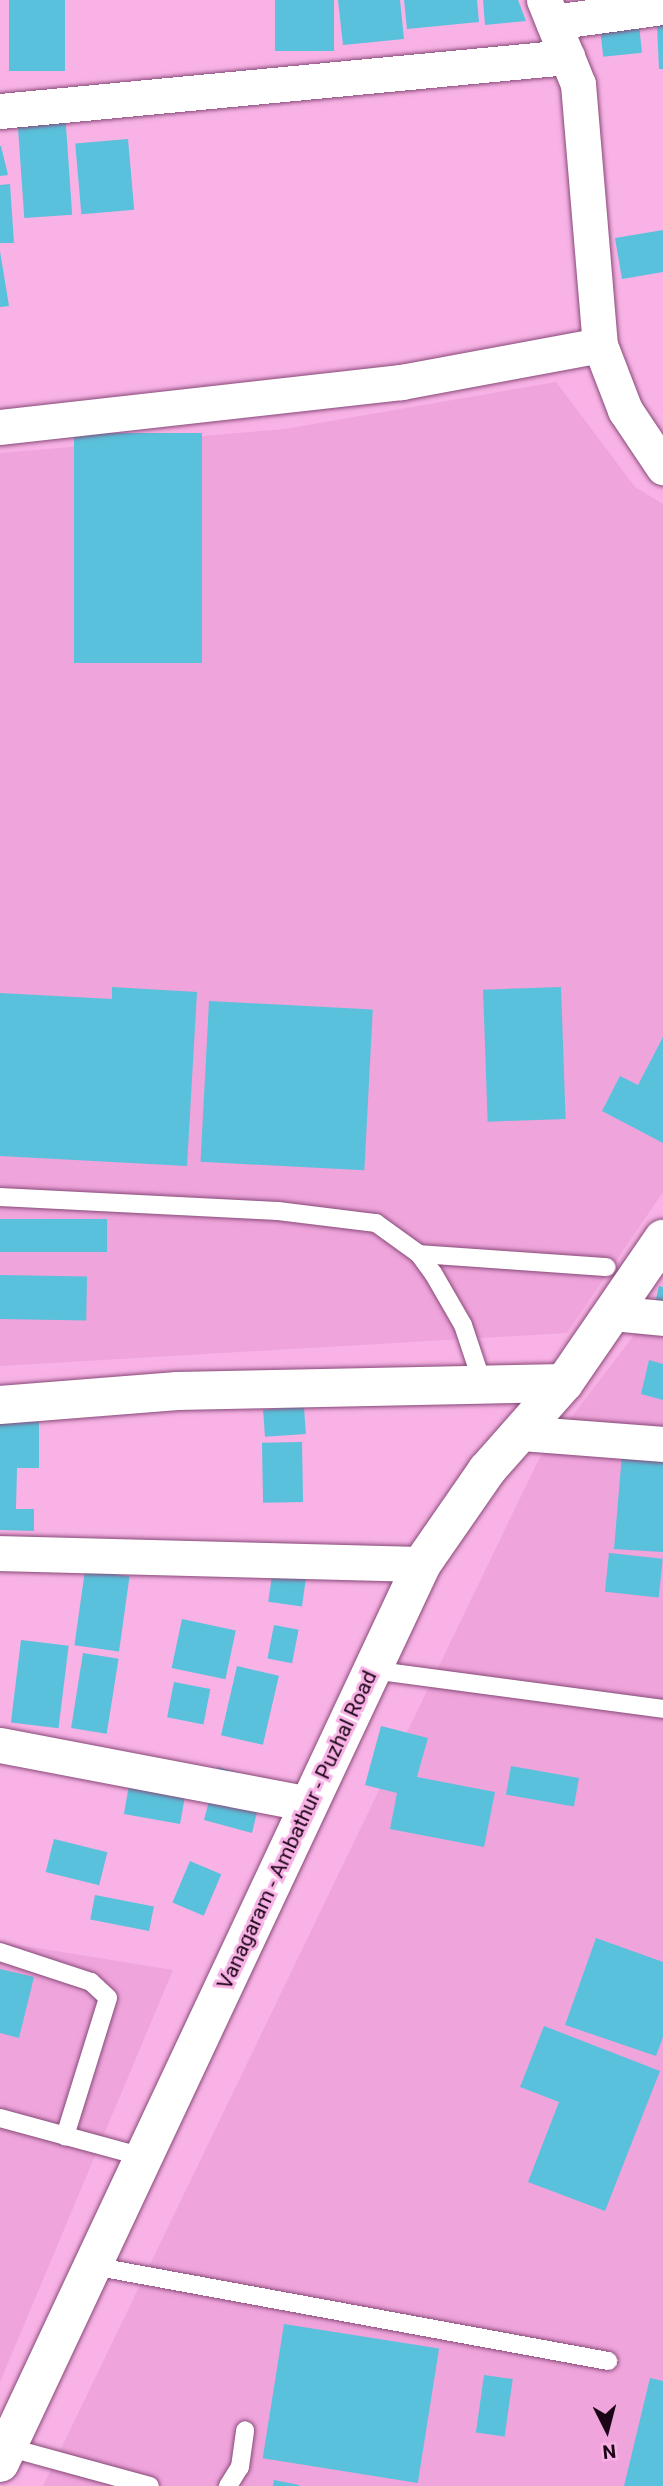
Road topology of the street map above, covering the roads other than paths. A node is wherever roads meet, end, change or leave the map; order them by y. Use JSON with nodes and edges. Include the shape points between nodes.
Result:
{"nodes":[{"id":1,"x":663,"y":7,"type":"edge"},
{"id":2,"x":549,"y":11,"type":"edge"},
{"id":3,"x":567,"y":57,"type":"junction"},
{"id":4,"x":0,"y":110,"type":"edge"},
{"id":5,"x":600,"y":345,"type":"junction"},
{"id":6,"x":0,"y":427,"type":"edge"},
{"id":7,"x":663,"y":467,"type":"edge"},
{"id":8,"x":0,"y":1197,"type":"edge"},
{"id":9,"x":663,"y":1239,"type":"edge"},
{"id":10,"x":419,"y":1254,"type":"junction"},
{"id":11,"x":607,"y":1267,"type":"dead end"},
{"id":12,"x":612,"y":1314,"type":"junction"},
{"id":13,"x":663,"y":1318,"type":"edge"},
{"id":14,"x":565,"y":1383,"type":"junction"},
{"id":15,"x":483,"y":1385,"type":"junction"},
{"id":16,"x":0,"y":1405,"type":"edge"},
{"id":17,"x":520,"y":1433,"type":"junction"},
{"id":18,"x":663,"y":1444,"type":"edge"},
{"id":19,"x":0,"y":1553,"type":"edge"},
{"id":20,"x":422,"y":1564,"type":"junction"},
{"id":21,"x":372,"y":1670,"type":"junction"},
{"id":22,"x":663,"y":1709,"type":"edge"},
{"id":23,"x":0,"y":1745,"type":"edge"},
{"id":24,"x":309,"y":1804,"type":"junction"},
{"id":25,"x":0,"y":1952,"type":"edge"},
{"id":26,"x":0,"y":2118,"type":"edge"},
{"id":27,"x":65,"y":2136,"type":"junction"},
{"id":28,"x":144,"y":2157,"type":"junction"},
{"id":29,"x":93,"y":2266,"type":"junction"},
{"id":30,"x":608,"y":2361,"type":"dead end"},
{"id":31,"x":244,"y":2430,"type":"dead end"},
{"id":32,"x":4,"y":2455,"type":"edge"},
{"id":33,"x":150,"y":2486,"type":"edge"},
{"id":34,"x":228,"y":2486,"type":"edge"}],
"edges":[{"from":1,"to":2,"type":"street"},
{"from":2,"to":3,"type":"street"},
{"from":3,"to":4,"type":"street"},
{"from":3,"to":5,"type":"street","via":[[578,84]]},
{"from":5,"to":6,"type":"street","via":[[401,382]]},
{"from":5,"to":7,"type":"street","via":[[625,410]]},
{"from":8,"to":10,"type":"lane","via":[[352,1217],[376,1223]]},
{"from":9,"to":12,"type":"main road","name":"Vanagaram - Ambathur - Puzhal Road"},
{"from":10,"to":11,"type":"lane"},
{"from":10,"to":15,"type":"lane","via":[[463,1325]]},
{"from":12,"to":13,"type":"street"},
{"from":12,"to":14,"type":"main road","name":"Vanagaram - Ambathur - Puzhal Road"},
{"from":14,"to":15,"type":"main road"},
{"from":14,"to":17,"type":"main road","name":"Vanagaram - Ambathur - Puzhal Road"},
{"from":15,"to":16,"type":"main road","via":[[177,1391]]},
{"from":17,"to":18,"type":"street"},
{"from":17,"to":20,"type":"main road","name":"Vanagaram - Ambathur - Puzhal Road"},
{"from":19,"to":20,"type":"street","via":[[351,1557]]},
{"from":20,"to":21,"type":"main road","name":"Vanagaram - Ambathur - Puzhal Road"},
{"from":21,"to":22,"type":"lane"},
{"from":21,"to":24,"type":"main road","name":"Vanagaram - Ambathur - Puzhal Road"},
{"from":23,"to":24,"type":"street"},
{"from":24,"to":28,"type":"main road","name":"Vanagaram - Ambathur - Puzhal Road"},
{"from":25,"to":27,"type":"lane","via":[[91,1982],[108,1998]]},
{"from":26,"to":27,"type":"lane"},
{"from":27,"to":28,"type":"lane"},
{"from":28,"to":29,"type":"main road","name":"Vanagaram - Ambathur - Puzhal Road"},
{"from":29,"to":30,"type":"lane"},
{"from":29,"to":32,"type":"main road","name":"Vanagaram - Ambathur - Puzhal Road"},
{"from":31,"to":34,"type":"lane","via":[[240,2467]]},
{"from":32,"to":33,"type":"lane"}]}
